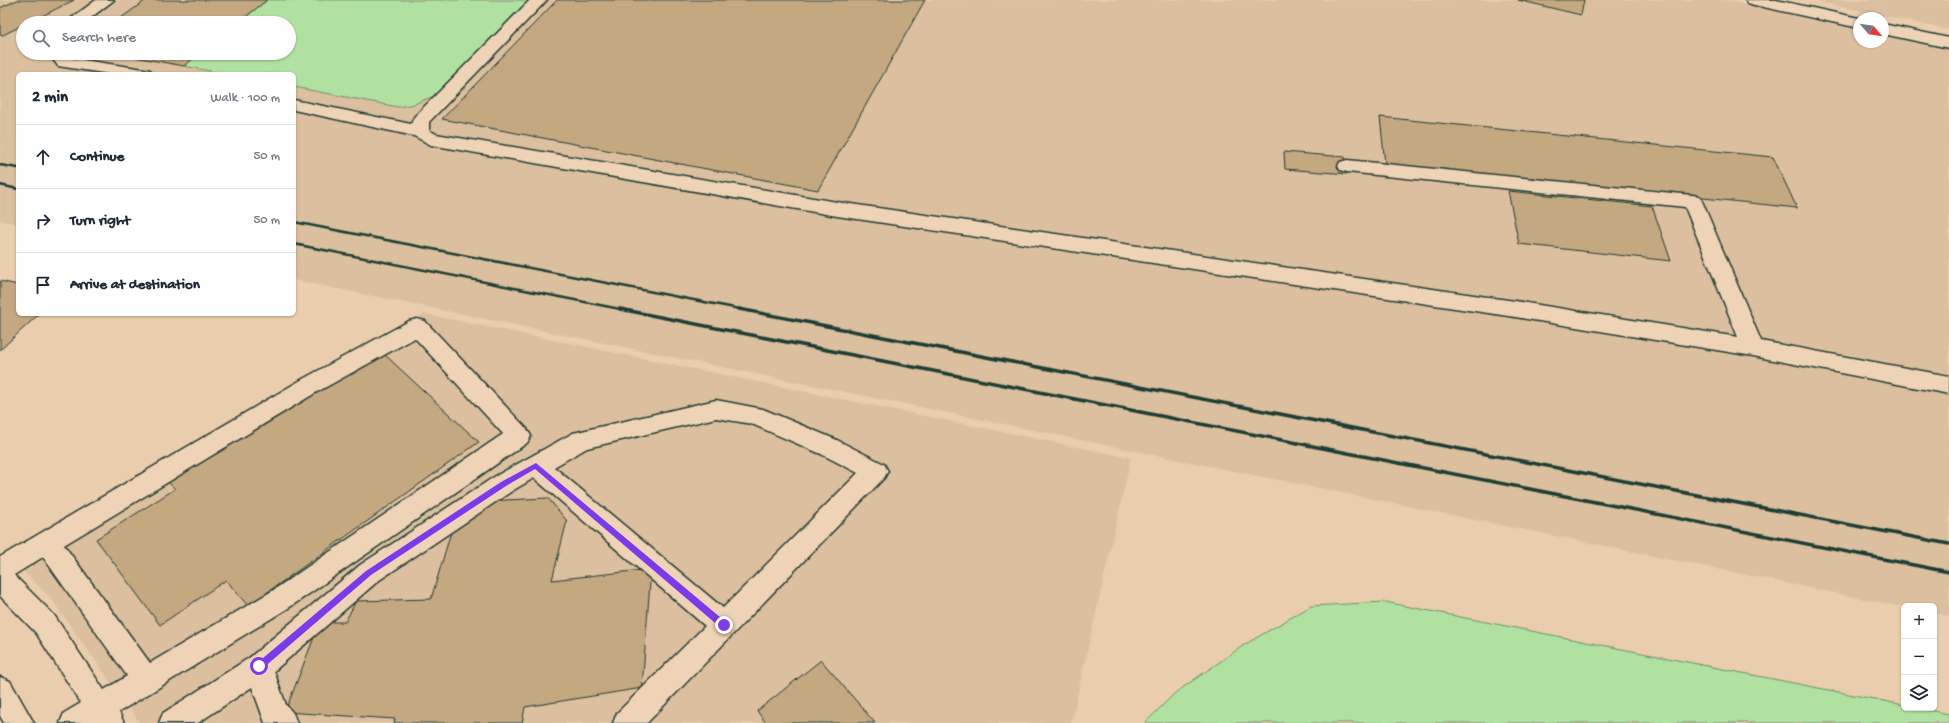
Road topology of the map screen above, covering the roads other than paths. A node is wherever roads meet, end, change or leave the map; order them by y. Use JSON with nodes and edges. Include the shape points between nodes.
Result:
{"nodes":[{"id":1,"x":106,"y":0,"type":"edge"},
{"id":2,"x":539,"y":0,"type":"edge"},
{"id":3,"x":1754,"y":0,"type":"edge"},
{"id":4,"x":83,"y":16,"type":"edge"},
{"id":5,"x":1853,"y":22,"type":"edge"},
{"id":6,"x":1889,"y":30,"type":"edge"},
{"id":7,"x":1949,"y":43,"type":"edge"},
{"id":8,"x":62,"y":60,"type":"edge"},
{"id":9,"x":131,"y":72,"type":"edge"},
{"id":10,"x":296,"y":105,"type":"edge"},
{"id":11,"x":420,"y":132,"type":"junction"},
{"id":12,"x":1347,"y":166,"type":"dead end"},
{"id":13,"x":1753,"y":348,"type":"junction"},
{"id":14,"x":1949,"y":385,"type":"edge"},
{"id":15,"x":536,"y":466,"type":"junction"},
{"id":16,"x":47,"y":542,"type":"junction"},
{"id":17,"x":0,"y":570,"type":"edge"},
{"id":18,"x":0,"y":578,"type":"edge"},
{"id":19,"x":724,"y":625,"type":"junction"},
{"id":20,"x":259,"y":666,"type":"junction"},
{"id":21,"x":146,"y":680,"type":"junction"},
{"id":22,"x":0,"y":690,"type":"edge"},
{"id":23,"x":105,"y":715,"type":"edge"},
{"id":24,"x":20,"y":723,"type":"edge"},
{"id":25,"x":74,"y":723,"type":"edge"},
{"id":26,"x":173,"y":723,"type":"edge"},
{"id":27,"x":283,"y":723,"type":"edge"},
{"id":28,"x":627,"y":723,"type":"edge"}],
"edges":[{"from":1,"to":4,"type":"main road"},
{"from":2,"to":11,"type":"main road","via":[[420,121]]},
{"from":3,"to":5,"type":"main road"},
{"from":6,"to":7,"type":"main road"},
{"from":8,"to":9,"type":"main road"},
{"from":10,"to":11,"type":"main road"},
{"from":11,"to":13,"type":"main road","via":[[430,139],[836,209],[1515,308]]},
{"from":12,"to":13,"type":"main road","via":[[1692,201]]},
{"from":13,"to":14,"type":"main road"},
{"from":15,"to":19,"type":"main road"},
{"from":15,"to":19,"type":"main road","via":[[581,440],[716,409],[755,415],[830,447],[876,472]]},
{"from":15,"to":20,"type":"main road","via":[[504,484],[369,573]]},
{"from":16,"to":17,"type":"main road"},
{"from":16,"to":21,"type":"main road"},
{"from":16,"to":21,"type":"main road","via":[[309,386],[417,327],[519,436],[281,599]]},
{"from":18,"to":23,"type":"main road","via":[[45,624]]},
{"from":19,"to":28,"type":"main road"},
{"from":20,"to":26,"type":"main road"},
{"from":20,"to":27,"type":"main road","via":[[274,713]]},
{"from":21,"to":23,"type":"main road"},
{"from":22,"to":24,"type":"main road"},
{"from":23,"to":25,"type":"main road"}]}
